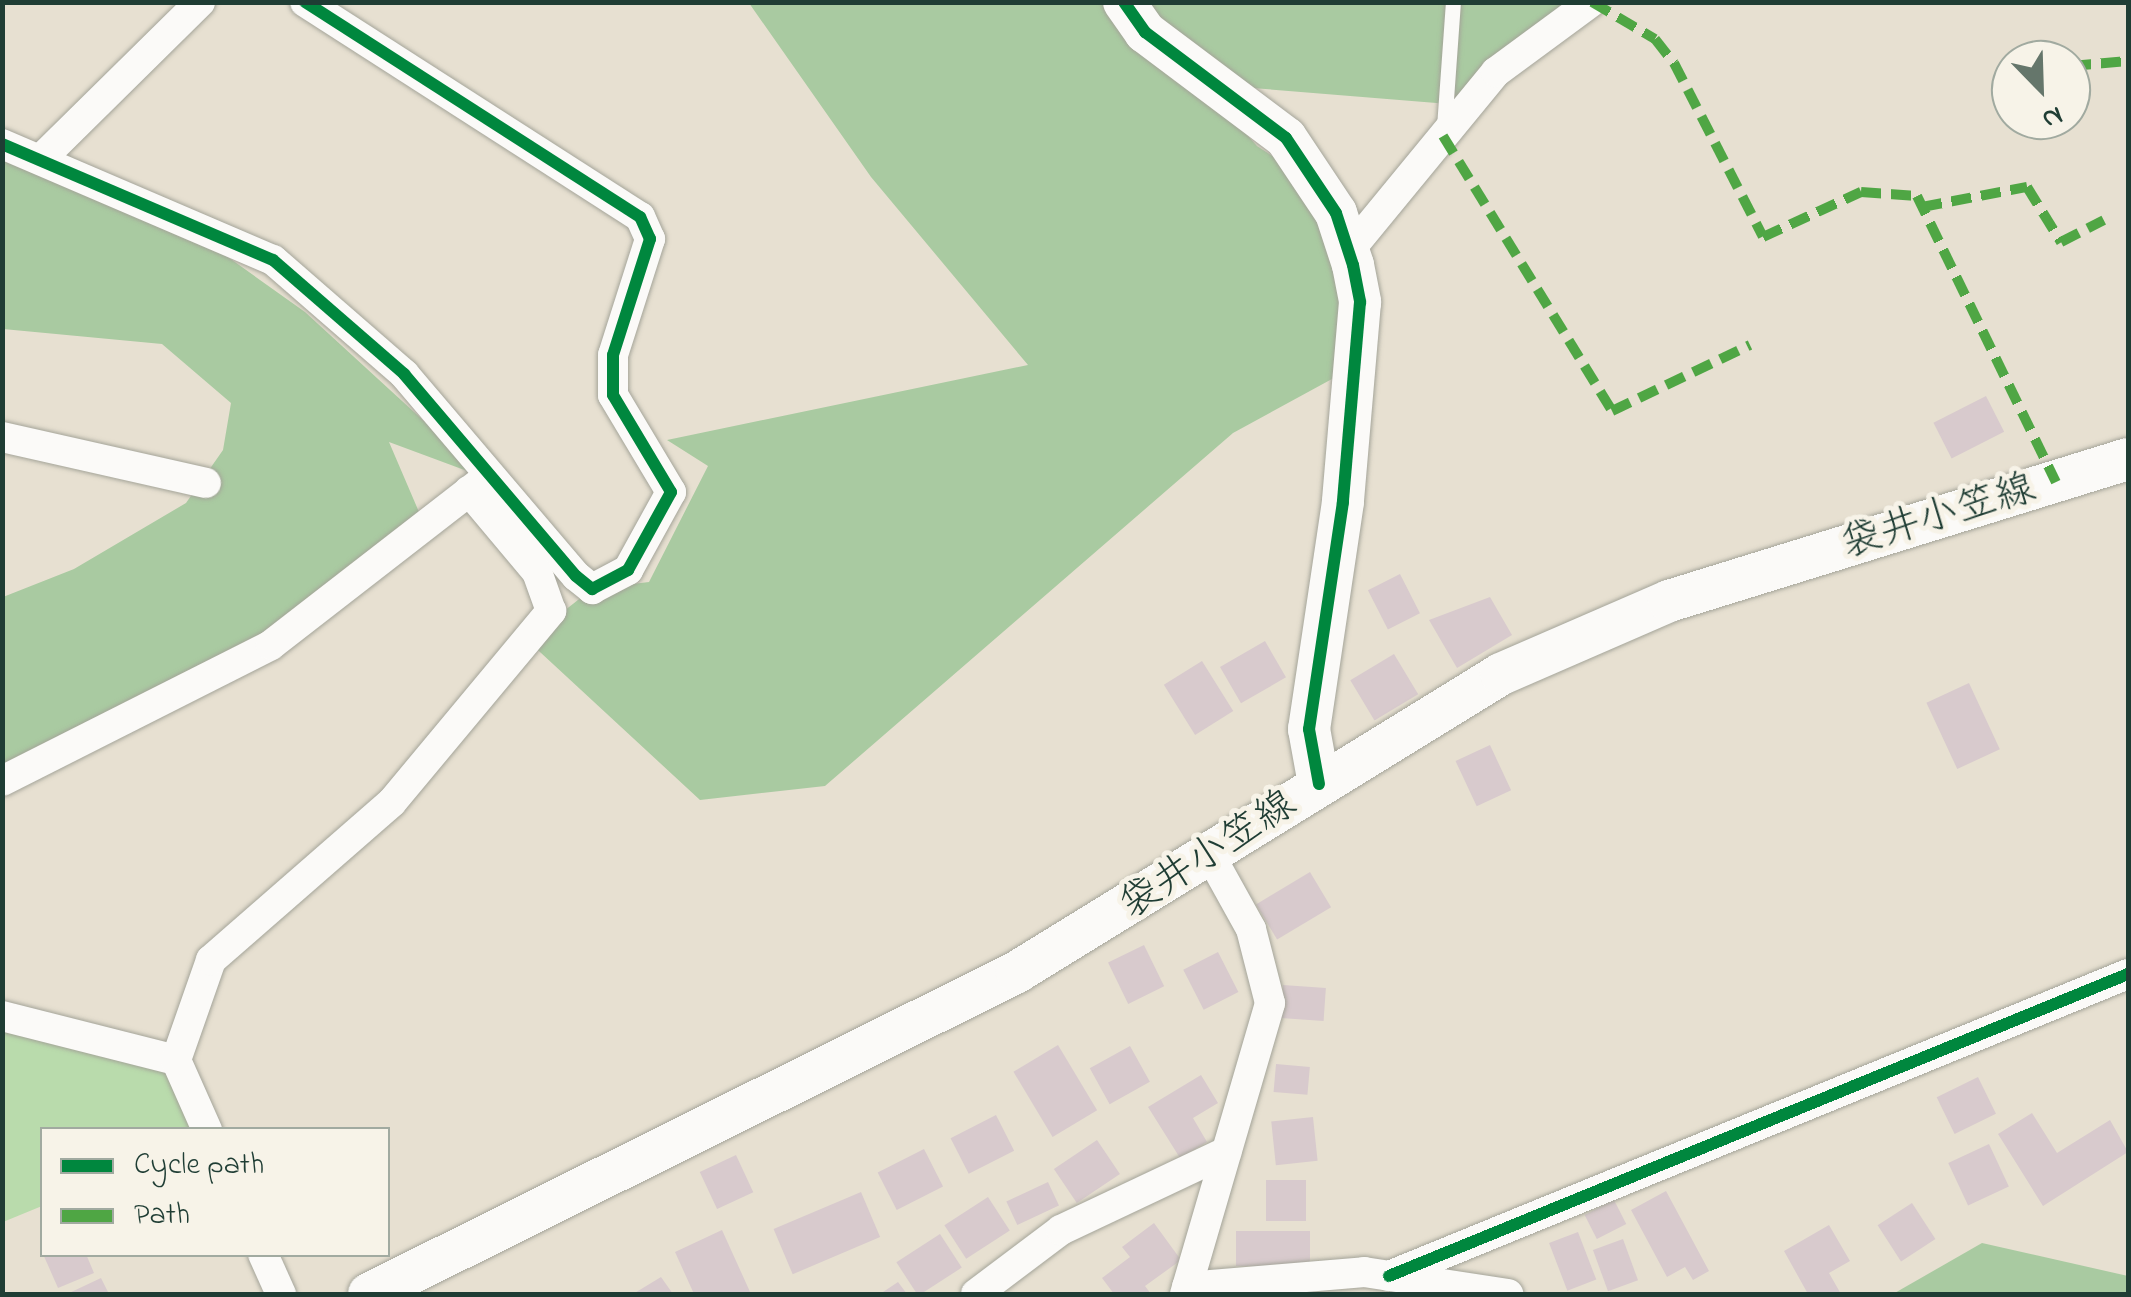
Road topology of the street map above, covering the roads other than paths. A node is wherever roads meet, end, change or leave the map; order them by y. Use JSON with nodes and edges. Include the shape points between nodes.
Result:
{"nodes":[{"id":1,"x":200,"y":2,"type":"edge"},
{"id":2,"x":305,"y":2,"type":"edge"},
{"id":3,"x":1124,"y":2,"type":"edge"},
{"id":4,"x":1452,"y":2,"type":"edge"},
{"id":5,"x":1591,"y":2,"type":"edge"},
{"id":6,"x":1443,"y":136,"type":"junction"},
{"id":7,"x":2,"y":144,"type":"edge"},
{"id":8,"x":42,"y":158,"type":"junction"},
{"id":9,"x":1348,"y":252,"type":"junction"},
{"id":10,"x":2,"y":437,"type":"edge"},
{"id":11,"x":2128,"y":459,"type":"edge"},
{"id":12,"x":206,"y":483,"type":"dead end"},
{"id":13,"x":478,"y":484,"type":"junction"},
{"id":14,"x":2,"y":782,"type":"edge"},
{"id":15,"x":1319,"y":784,"type":"junction"},
{"id":16,"x":1210,"y":855,"type":"junction"},
{"id":17,"x":2128,"y":974,"type":"edge"},
{"id":18,"x":2,"y":1016,"type":"edge"},
{"id":19,"x":176,"y":1060,"type":"junction"},
{"id":20,"x":206,"y":1127,"type":"edge"},
{"id":21,"x":1226,"y":1152,"type":"junction"},
{"id":22,"x":264,"y":1257,"type":"edge"},
{"id":23,"x":1389,"y":1276,"type":"junction"},
{"id":24,"x":1186,"y":1291,"type":"edge"},
{"id":25,"x":281,"y":1294,"type":"edge"},
{"id":26,"x":369,"y":1294,"type":"edge"},
{"id":27,"x":976,"y":1294,"type":"edge"},
{"id":28,"x":1508,"y":1294,"type":"edge"}],
"edges":[{"from":1,"to":8,"type":"street"},
{"from":2,"to":13,"type":"street","via":[[640,217],[650,239],[613,356],[613,395],[671,492],[628,570],[592,588]]},
{"from":3,"to":9,"type":"main road","via":[[1145,32],[1286,138],[1313,171]]},
{"from":4,"to":6,"type":"lane"},
{"from":5,"to":6,"type":"street","via":[[1496,72]]},
{"from":6,"to":9,"type":"street"},
{"from":7,"to":8,"type":"street"},
{"from":8,"to":13,"type":"street","via":[[274,260],[404,374]]},
{"from":9,"to":15,"type":"main road","via":[[1360,302],[1343,502],[1309,729]]},
{"from":10,"to":12,"type":"street"},
{"from":11,"to":15,"type":"main road","name":"袋井小笠線","via":[[1670,601],[1501,674]]},
{"from":13,"to":14,"type":"street","via":[[272,646]]},
{"from":13,"to":19,"type":"street","via":[[537,572],[551,611],[392,802],[212,960]]},
{"from":15,"to":16,"type":"main road","name":"袋井小笠線"},
{"from":16,"to":21,"type":"street","via":[[1251,928],[1270,1003]]},
{"from":16,"to":26,"type":"main road","name":"袋井小笠線","via":[[1017,972]]},
{"from":17,"to":23,"type":"street"},
{"from":18,"to":19,"type":"street"},
{"from":19,"to":20,"type":"street"},
{"from":21,"to":24,"type":"street"},
{"from":21,"to":27,"type":"street","via":[[1062,1230]]},
{"from":22,"to":25,"type":"street"},
{"from":23,"to":24,"type":"street"},
{"from":23,"to":28,"type":"street"}]}
